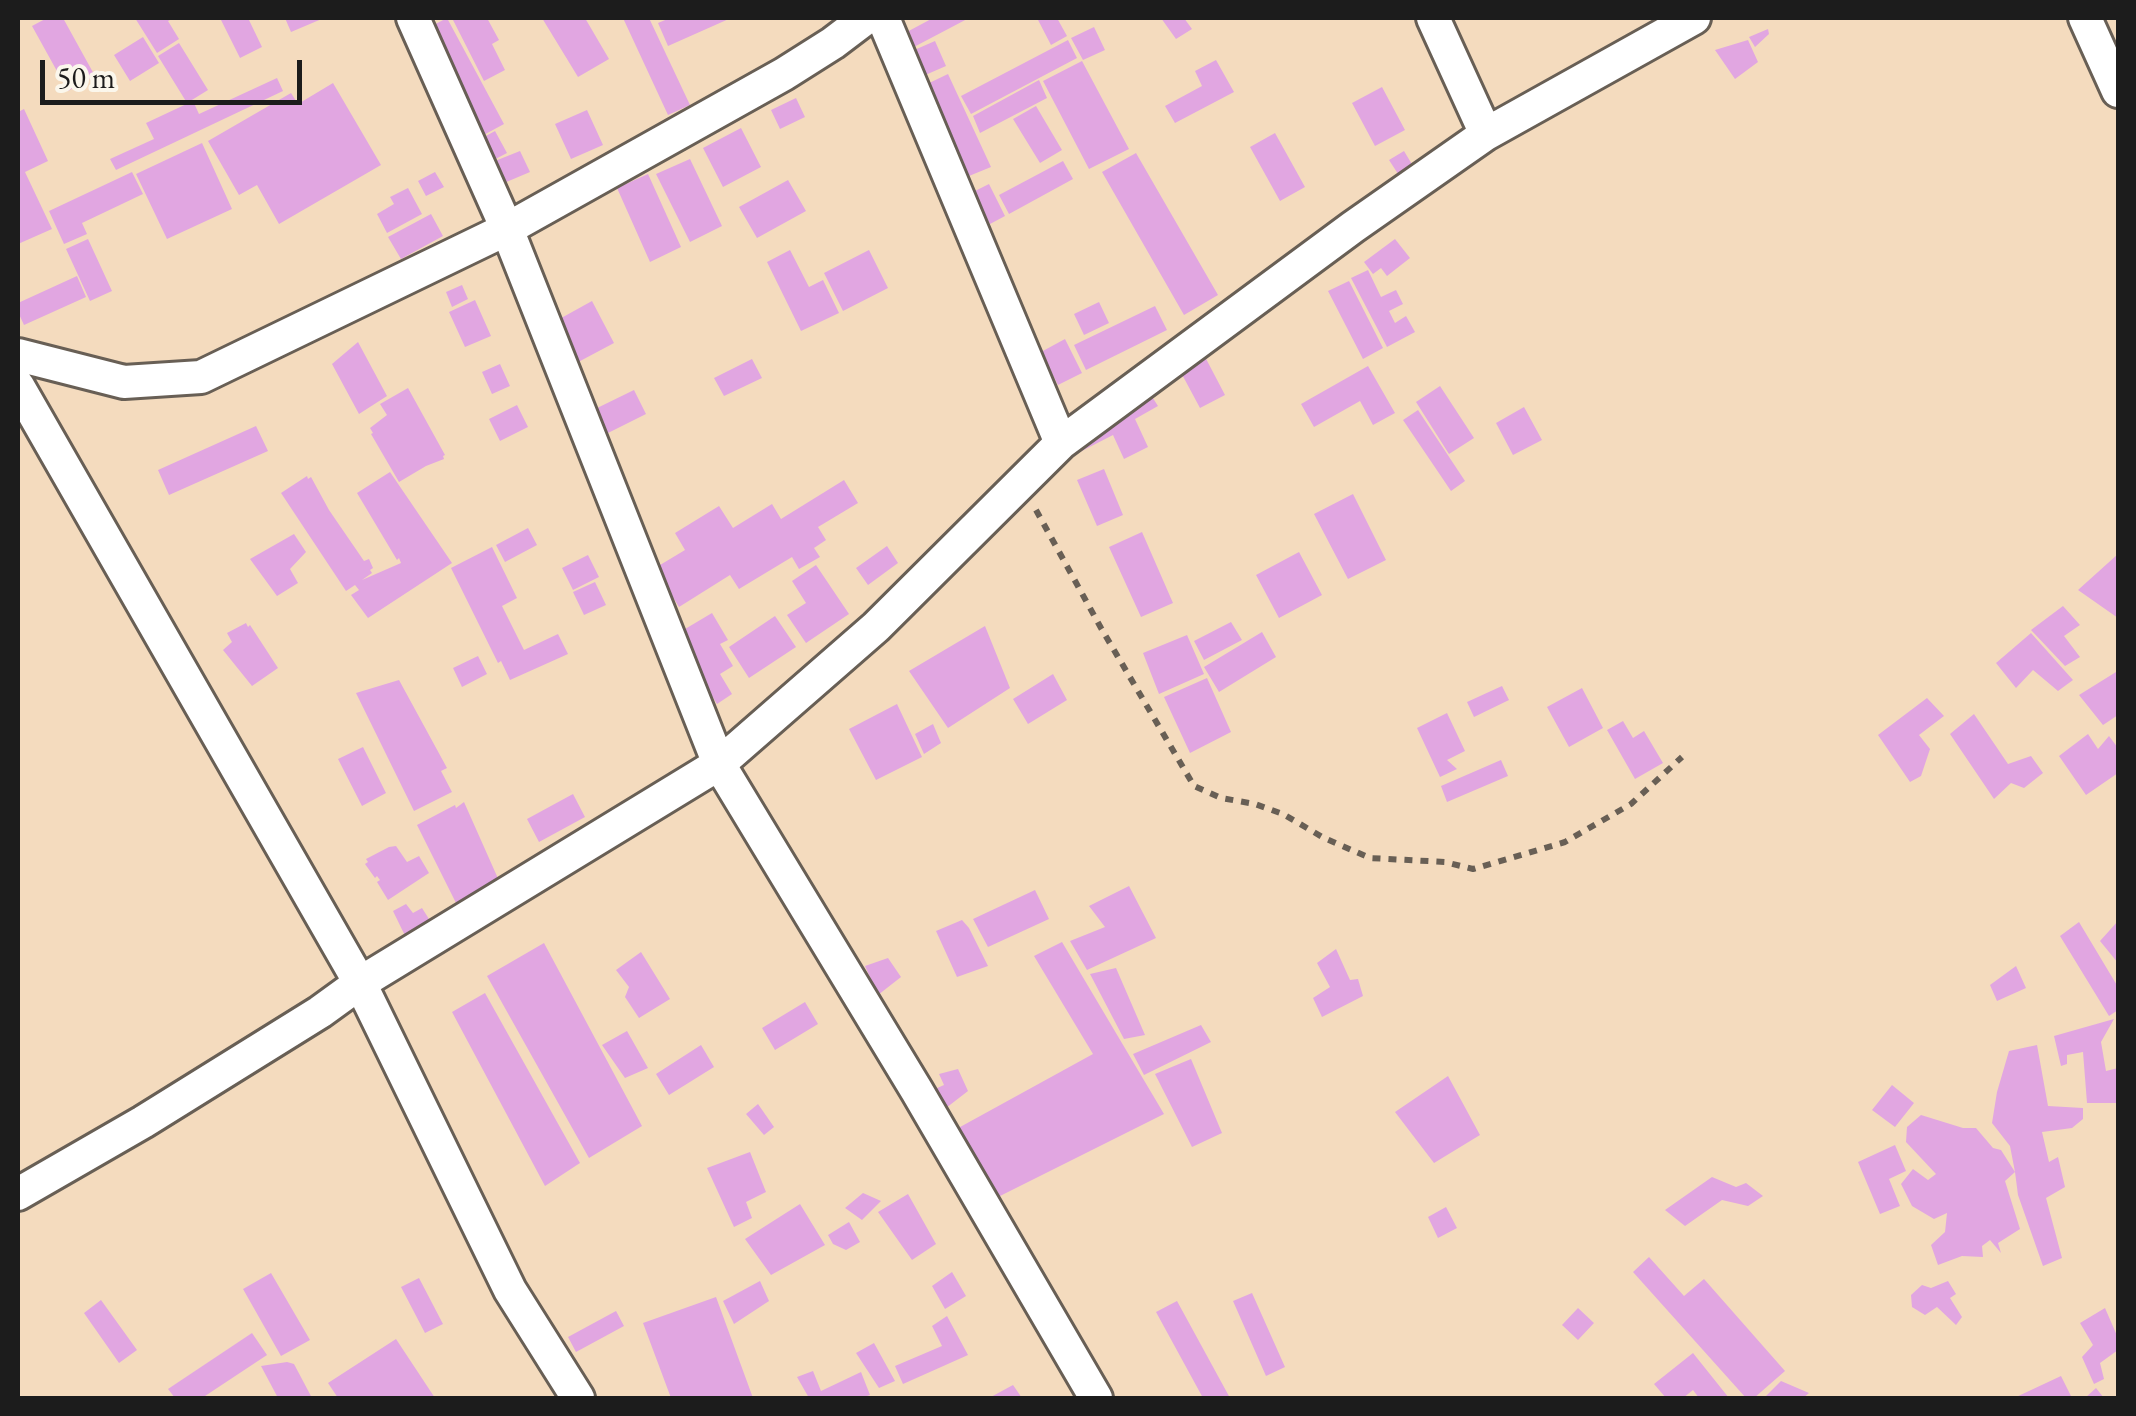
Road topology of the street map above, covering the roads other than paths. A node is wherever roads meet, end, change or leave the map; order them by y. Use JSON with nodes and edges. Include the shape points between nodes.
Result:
{"nodes":[{"id":1,"x":413,"y":18,"type":"edge"},
{"id":2,"x":866,"y":18,"type":"edge"},
{"id":3,"x":882,"y":18,"type":"edge"},
{"id":4,"x":1433,"y":18,"type":"edge"},
{"id":5,"x":1694,"y":18,"type":"edge"},
{"id":6,"x":2085,"y":18,"type":"edge"},
{"id":7,"x":2118,"y":91,"type":"edge"},
{"id":8,"x":1486,"y":134,"type":"junction"},
{"id":9,"x":507,"y":230,"type":"junction"},
{"id":10,"x":18,"y":356,"type":"edge"},
{"id":11,"x":18,"y":386,"type":"edge"},
{"id":12,"x":1061,"y":443,"type":"junction"},
{"id":13,"x":719,"y":764,"type":"junction"},
{"id":14,"x":360,"y":983,"type":"junction"},
{"id":15,"x":18,"y":1194,"type":"edge"},
{"id":16,"x":578,"y":1398,"type":"edge"},
{"id":17,"x":1096,"y":1398,"type":"edge"}],
"edges":[{"from":1,"to":9,"type":"street"},
{"from":2,"to":9,"type":"street","via":[[784,74]]},
{"from":3,"to":12,"type":"street"},
{"from":4,"to":8,"type":"street"},
{"from":5,"to":8,"type":"street"},
{"from":6,"to":7,"type":"street"},
{"from":8,"to":12,"type":"street"},
{"from":9,"to":10,"type":"street","via":[[201,378],[124,382]]},
{"from":9,"to":13,"type":"street"},
{"from":11,"to":14,"type":"street"},
{"from":12,"to":13,"type":"street","via":[[876,626]]},
{"from":13,"to":14,"type":"street"},
{"from":13,"to":17,"type":"street"},
{"from":14,"to":15,"type":"street"},
{"from":14,"to":16,"type":"street","via":[[510,1290]]}]}
